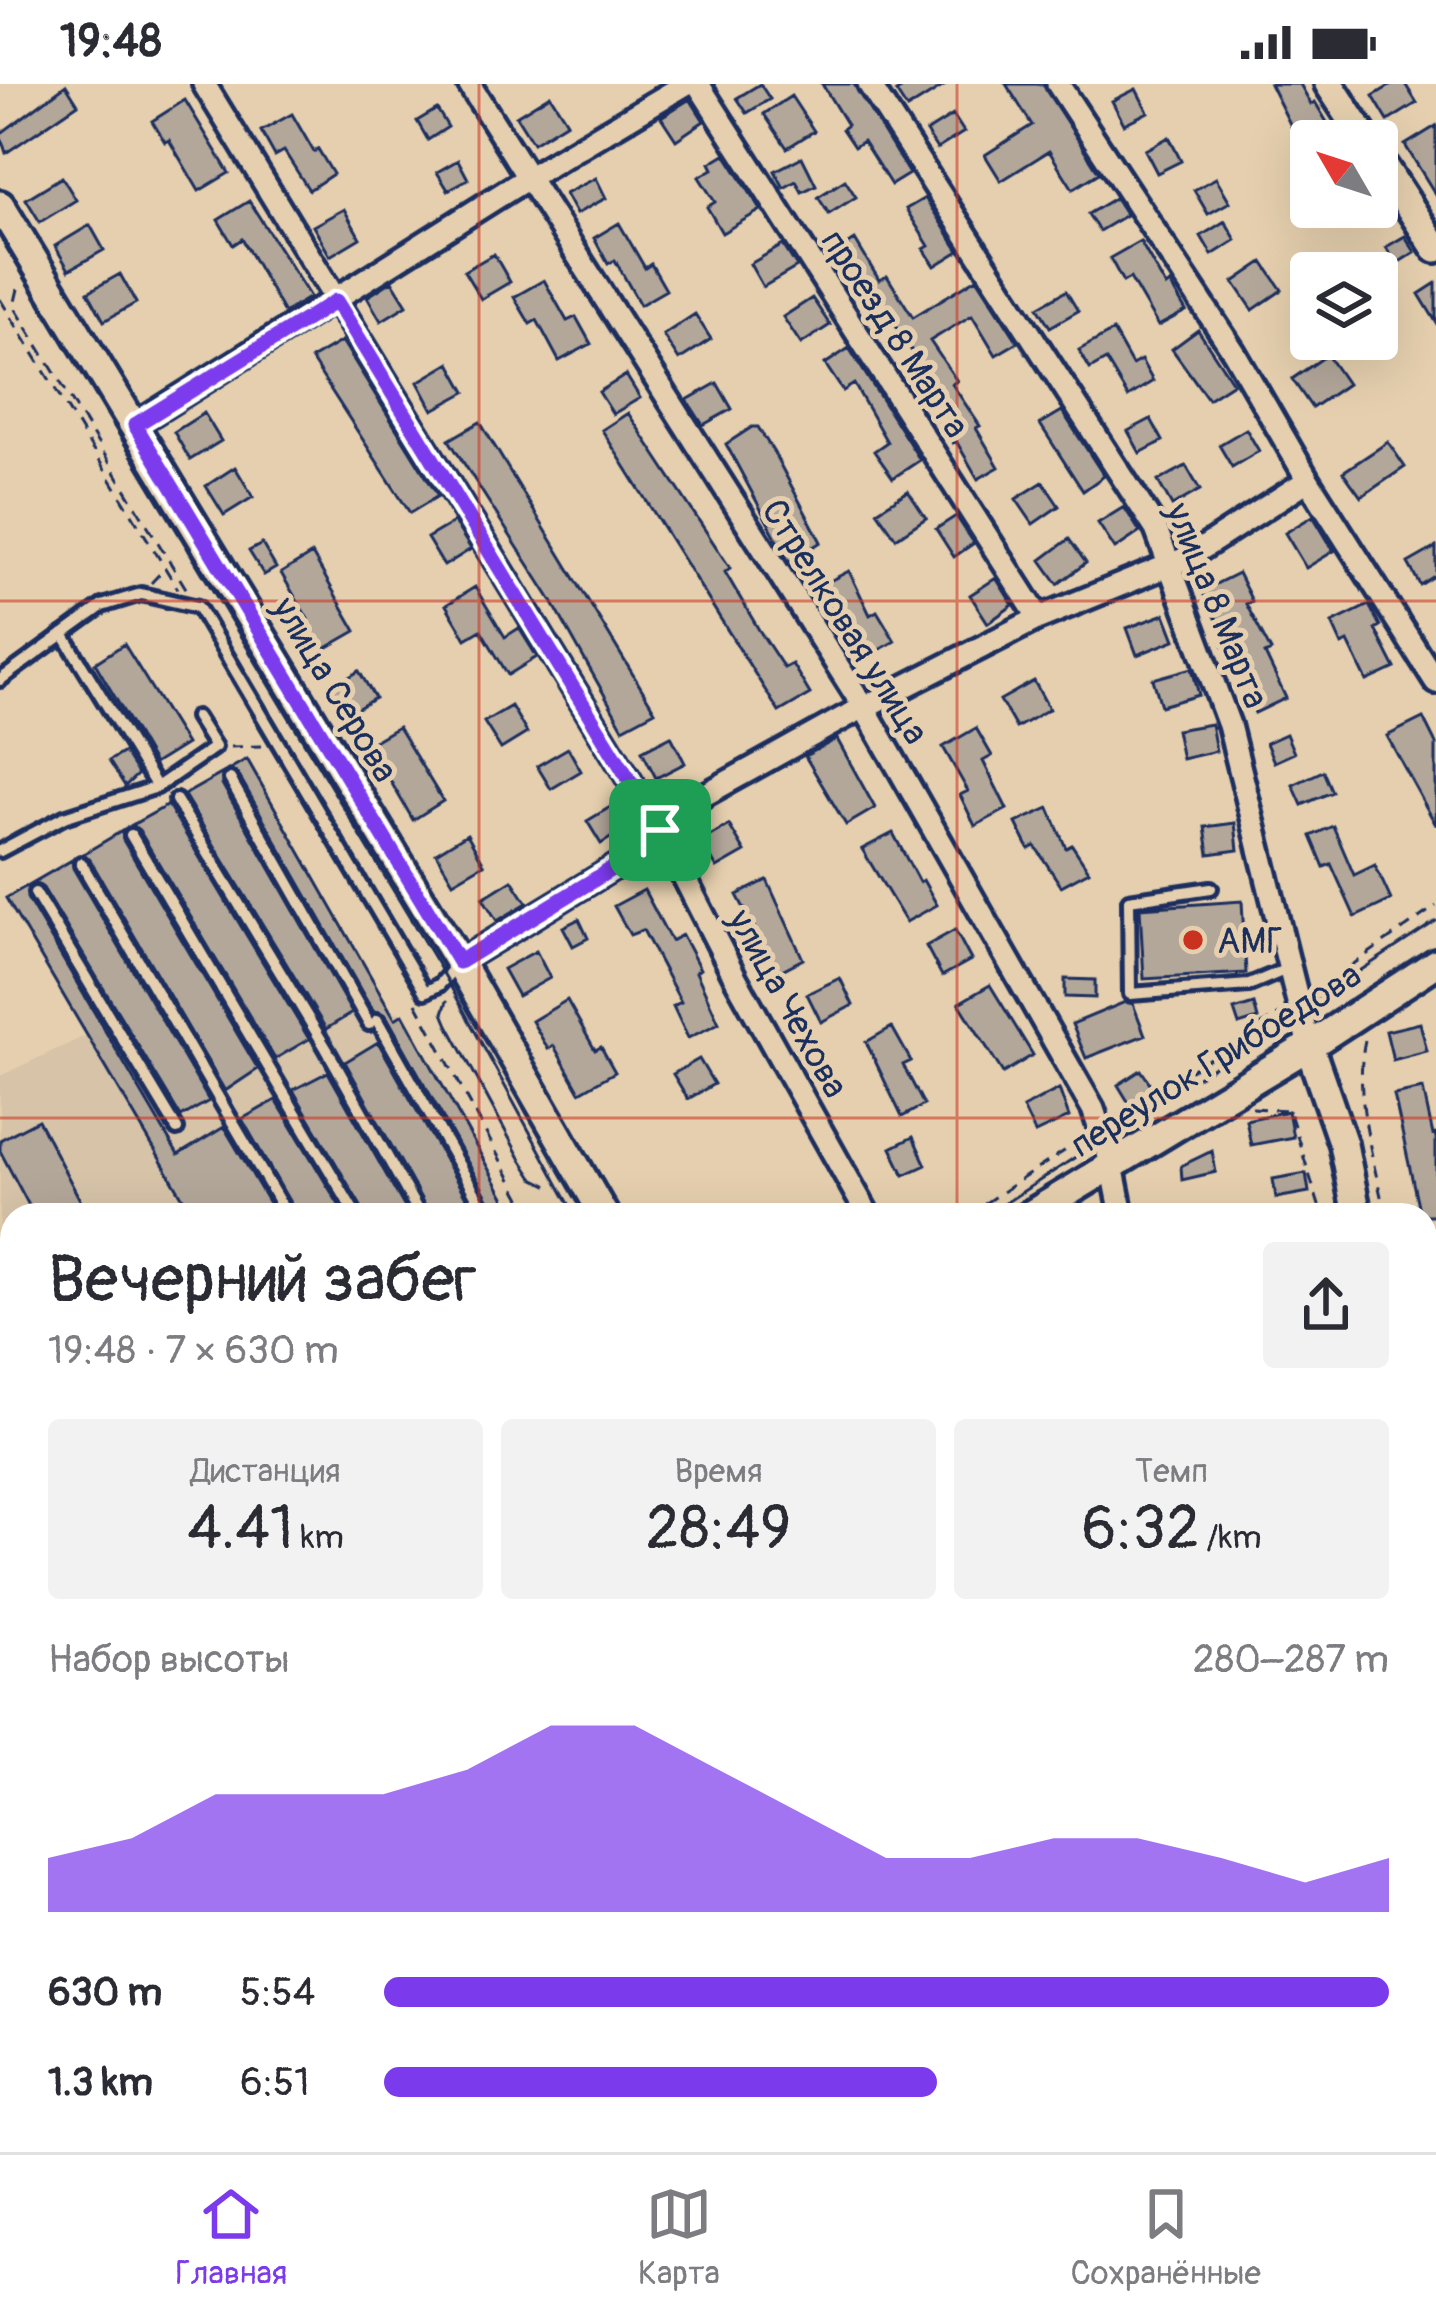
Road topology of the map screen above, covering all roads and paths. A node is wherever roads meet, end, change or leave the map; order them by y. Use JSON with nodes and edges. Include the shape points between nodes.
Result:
{"nodes":[{"id":1,"x":204,"y":84,"type":"edge"},
{"id":2,"x":469,"y":84,"type":"edge"},
{"id":3,"x":686,"y":84,"type":"edge"},
{"id":4,"x":698,"y":84,"type":"edge"},
{"id":5,"x":869,"y":84,"type":"edge"},
{"id":6,"x":1058,"y":84,"type":"edge"},
{"id":7,"x":1329,"y":84,"type":"edge"},
{"id":8,"x":1352,"y":120,"type":"edge"},
{"id":9,"x":526,"y":179,"type":"junction"},
{"id":10,"x":1398,"y":189,"type":"edge"},
{"id":11,"x":0,"y":205,"type":"edge"},
{"id":12,"x":1436,"y":248,"type":"edge"},
{"id":13,"x":28,"y":284,"type":"dead end"},
{"id":14,"x":19,"y":289,"type":"junction"},
{"id":15,"x":1,"y":300,"type":"edge"},
{"id":16,"x":336,"y":301,"type":"junction"},
{"id":17,"x":135,"y":425,"type":"junction"},
{"id":18,"x":1308,"y":479,"type":"junction"},
{"id":19,"x":1166,"y":563,"type":"junction"},
{"id":20,"x":198,"y":607,"type":"junction"},
{"id":21,"x":1040,"y":618,"type":"junction"},
{"id":22,"x":63,"y":634,"type":"junction"},
{"id":23,"x":0,"y":680,"type":"edge"},
{"id":24,"x":1436,"y":682,"type":"edge"},
{"id":25,"x":865,"y":709,"type":"junction"},
{"id":26,"x":196,"y":717,"type":"dead end"},
{"id":27,"x":275,"y":741,"type":"junction"},
{"id":28,"x":215,"y":747,"type":"junction"},
{"id":29,"x":230,"y":779,"type":"dead end"},
{"id":30,"x":157,"y":787,"type":"junction"},
{"id":31,"x":176,"y":800,"type":"dead end"},
{"id":32,"x":660,"y":830,"type":"junction"},
{"id":33,"x":131,"y":835,"type":"dead end"},
{"id":34,"x":0,"y":851,"type":"edge"},
{"id":35,"x":81,"y":863,"type":"dead end"},
{"id":36,"x":1211,"y":887,"type":"dead end"},
{"id":37,"x":35,"y":893,"type":"dead end"},
{"id":38,"x":1436,"y":906,"type":"edge"},
{"id":39,"x":459,"y":962,"type":"junction"},
{"id":40,"x":1436,"y":963,"type":"edge"},
{"id":41,"x":1287,"y":968,"type":"junction"},
{"id":42,"x":414,"y":999,"type":"dead end"},
{"id":43,"x":1295,"y":1004,"type":"junction"},
{"id":44,"x":1356,"y":1028,"type":"junction"},
{"id":45,"x":1309,"y":1046,"type":"junction"},
{"id":46,"x":1259,"y":1076,"type":"junction"},
{"id":47,"x":1322,"y":1088,"type":"junction"},
{"id":48,"x":1288,"y":1110,"type":"dead end"},
{"id":49,"x":1100,"y":1128,"type":"junction"},
{"id":50,"x":177,"y":1129,"type":"dead end"},
{"id":51,"x":1112,"y":1165,"type":"junction"},
{"id":52,"x":280,"y":1203,"type":"edge"},
{"id":53,"x":349,"y":1203,"type":"edge"},
{"id":54,"x":414,"y":1203,"type":"edge"},
{"id":55,"x":481,"y":1203,"type":"edge"},
{"id":56,"x":524,"y":1203,"type":"edge"},
{"id":57,"x":597,"y":1203,"type":"edge"},
{"id":58,"x":861,"y":1203,"type":"edge"},
{"id":59,"x":985,"y":1203,"type":"edge"},
{"id":60,"x":1050,"y":1203,"type":"edge"},
{"id":61,"x":1120,"y":1203,"type":"edge"},
{"id":62,"x":1318,"y":1203,"type":"edge"},
{"id":63,"x":1354,"y":1203,"type":"edge"},
{"id":64,"x":1383,"y":1203,"type":"edge"}],
"edges":[{"from":1,"to":16,"type":"street","name":"улица Чехова"},
{"from":2,"to":9,"type":"street","name":"Стрелковая улица"},
{"from":3,"to":9,"type":"street"},
{"from":4,"to":21,"type":"street","name":"проезд 8 Марта"},
{"from":5,"to":19,"type":"street","name":"улица 8 Марта","via":[[1156,529]]},
{"from":6,"to":18,"type":"street"},
{"from":7,"to":8,"type":"street"},
{"from":9,"to":16,"type":"street"},
{"from":9,"to":25,"type":"street","name":"Стрелковая улица"},
{"from":10,"to":12,"type":"street"},
{"from":11,"to":17,"type":"street","name":"улица Серова"},
{"from":13,"to":14,"type":"path"},
{"from":14,"to":15,"type":"path"},
{"from":14,"to":20,"type":"path","via":[[14,306]]},
{"from":16,"to":17,"type":"street"},
{"from":16,"to":32,"type":"street","name":"улица Чехова"},
{"from":17,"to":39,"type":"street","name":"улица Серова"},
{"from":18,"to":19,"type":"street","via":[[1189,557]]},
{"from":18,"to":24,"type":"street"},
{"from":19,"to":21,"type":"street"},
{"from":19,"to":41,"type":"street","name":"улица 8 Марта","via":[[1229,724]]},
{"from":20,"to":22,"type":"lane","via":[[141,593],[102,606]]},
{"from":20,"to":27,"type":"lane"},
{"from":21,"to":25,"type":"street"},
{"from":22,"to":23,"type":"lane"},
{"from":22,"to":30,"type":"lane"},
{"from":25,"to":32,"type":"street","via":[[697,799]]},
{"from":25,"to":49,"type":"street","name":"Стрелковая улица"},
{"from":26,"to":28,"type":"lane"},
{"from":27,"to":28,"type":"path"},
{"from":27,"to":39,"type":"lane","via":[[425,992]]},
{"from":28,"to":30,"type":"lane"},
{"from":29,"to":55,"type":"lane"},
{"from":30,"to":34,"type":"lane","via":[[64,818]]},
{"from":31,"to":54,"type":"lane"},
{"from":32,"to":39,"type":"street","via":[[638,853]]},
{"from":32,"to":58,"type":"street","name":"улица Чехова"},
{"from":33,"to":53,"type":"lane"},
{"from":35,"to":52,"type":"lane"},
{"from":36,"to":41,"type":"lane","via":[[1129,900],[1130,994],[1249,985]]},
{"from":37,"to":50,"type":"lane"},
{"from":38,"to":43,"type":"path"},
{"from":39,"to":57,"type":"street","name":"улица Серова"},
{"from":40,"to":44,"type":"street","name":"переулок Грибоедова"},
{"from":41,"to":43,"type":"street","name":"улица 8 Марта"},
{"from":42,"to":56,"type":"path"},
{"from":43,"to":45,"type":"street","name":"улица 8 Марта"},
{"from":43,"to":49,"type":"path"},
{"from":44,"to":45,"type":"street","name":"переулок Грибоедова"},
{"from":44,"to":47,"type":"street","via":[[1327,1049]]},
{"from":44,"to":64,"type":"path"},
{"from":45,"to":46,"type":"street","name":"переулок Грибоедова"},
{"from":45,"to":47,"type":"street","name":"улица 8 Марта"},
{"from":46,"to":47,"type":"street"},
{"from":46,"to":51,"type":"street","name":"переулок Грибоедова"},
{"from":47,"to":63,"type":"street","name":"улица 8 Марта"},
{"from":48,"to":62,"type":"path"},
{"from":49,"to":51,"type":"street","name":"Стрелковая улица"},
{"from":49,"to":59,"type":"path"},
{"from":51,"to":60,"type":"street","name":"переулок Грибоедова"},
{"from":51,"to":61,"type":"street","name":"Стрелковая улица"}]}
